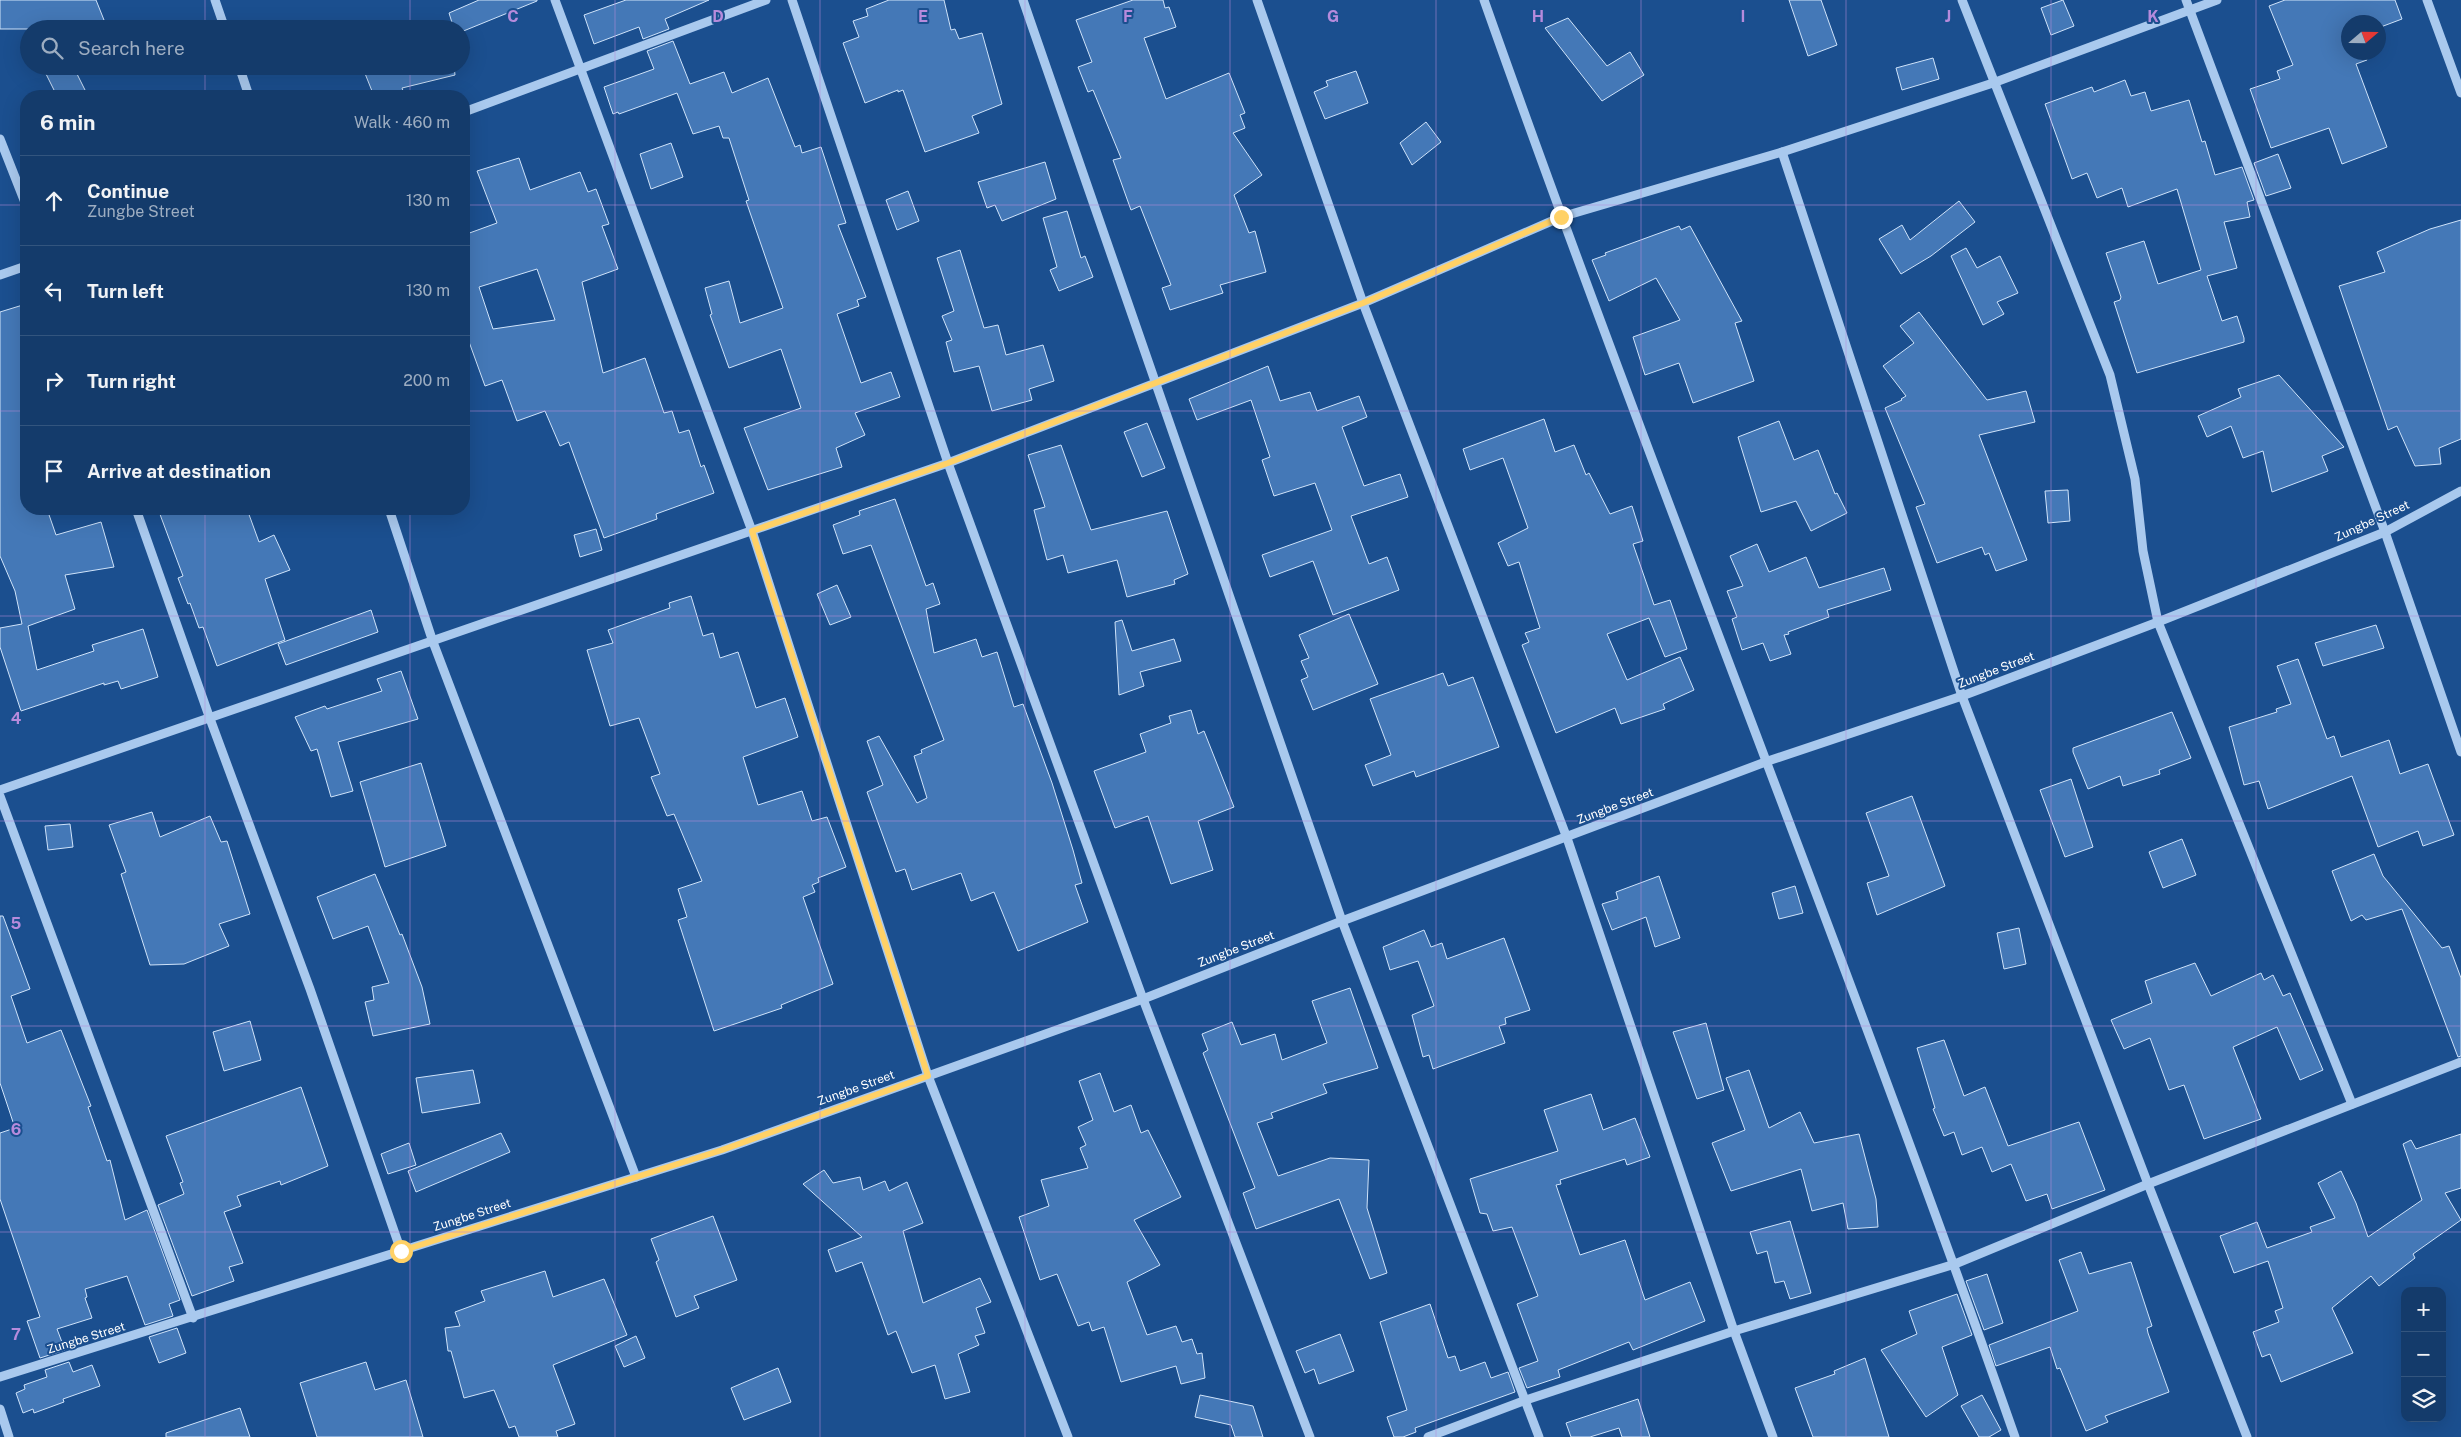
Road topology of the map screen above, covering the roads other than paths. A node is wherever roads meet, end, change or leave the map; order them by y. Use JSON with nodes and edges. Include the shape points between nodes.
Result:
{"nodes":[{"id":1,"x":215,"y":0,"type":"edge"},
{"id":2,"x":555,"y":0,"type":"edge"},
{"id":3,"x":766,"y":0,"type":"edge"},
{"id":4,"x":792,"y":0,"type":"edge"},
{"id":5,"x":1023,"y":0,"type":"edge"},
{"id":6,"x":1257,"y":0,"type":"edge"},
{"id":7,"x":1484,"y":0,"type":"edge"},
{"id":8,"x":1962,"y":0,"type":"edge"},
{"id":9,"x":2186,"y":0,"type":"edge"},
{"id":10,"x":2217,"y":0,"type":"edge"},
{"id":11,"x":2427,"y":0,"type":"edge"},
{"id":12,"x":2190,"y":11,"type":"junction"},
{"id":13,"x":222,"y":20,"type":"edge"},
{"id":14,"x":581,"y":69,"type":"junction"},
{"id":15,"x":242,"y":75,"type":"edge"},
{"id":16,"x":1993,"y":83,"type":"junction"},
{"id":17,"x":247,"y":90,"type":"edge"},
{"id":18,"x":2461,"y":93,"type":"edge"},
{"id":19,"x":470,"y":110,"type":"edge"},
{"id":20,"x":0,"y":139,"type":"edge"},
{"id":21,"x":1782,"y":152,"type":"junction"},
{"id":22,"x":20,"y":190,"type":"edge"},
{"id":23,"x":1561,"y":217,"type":"junction"},
{"id":24,"x":20,"y":268,"type":"edge"},
{"id":25,"x":0,"y":275,"type":"edge"},
{"id":26,"x":1363,"y":303,"type":"junction"},
{"id":27,"x":1155,"y":382,"type":"junction"},
{"id":28,"x":948,"y":463,"type":"junction"},
{"id":29,"x":2461,"y":491,"type":"edge"},
{"id":30,"x":138,"y":515,"type":"edge"},
{"id":31,"x":391,"y":515,"type":"edge"},
{"id":32,"x":752,"y":531,"type":"junction"},
{"id":33,"x":2385,"y":532,"type":"junction"},
{"id":34,"x":2158,"y":622,"type":"junction"},
{"id":35,"x":433,"y":642,"type":"junction"},
{"id":36,"x":1962,"y":696,"type":"junction"},
{"id":37,"x":209,"y":716,"type":"junction"},
{"id":38,"x":2461,"y":752,"type":"edge"},
{"id":39,"x":1768,"y":761,"type":"junction"},
{"id":40,"x":0,"y":790,"type":"edge"},
{"id":41,"x":0,"y":796,"type":"edge"},
{"id":42,"x":1567,"y":838,"type":"junction"},
{"id":43,"x":1342,"y":921,"type":"junction"},
{"id":44,"x":1143,"y":999,"type":"junction"},
{"id":45,"x":2461,"y":1062,"type":"edge"},
{"id":46,"x":928,"y":1076,"type":"junction"},
{"id":47,"x":2352,"y":1104,"type":"junction"},
{"id":48,"x":636,"y":1177,"type":"junction"},
{"id":49,"x":2148,"y":1184,"type":"junction"},
{"id":50,"x":401,"y":1251,"type":"junction"},
{"id":51,"x":1955,"y":1264,"type":"junction"},
{"id":52,"x":193,"y":1318,"type":"junction"},
{"id":53,"x":1734,"y":1331,"type":"junction"},
{"id":54,"x":0,"y":1377,"type":"edge"},
{"id":55,"x":1526,"y":1400,"type":"junction"},
{"id":56,"x":0,"y":1410,"type":"edge"},
{"id":57,"x":9,"y":1437,"type":"edge"},
{"id":58,"x":1068,"y":1437,"type":"edge"},
{"id":59,"x":1310,"y":1437,"type":"edge"},
{"id":60,"x":1428,"y":1437,"type":"edge"},
{"id":61,"x":1539,"y":1437,"type":"edge"},
{"id":62,"x":1773,"y":1437,"type":"edge"},
{"id":63,"x":2015,"y":1437,"type":"edge"},
{"id":64,"x":2248,"y":1437,"type":"edge"}],
"edges":[{"from":1,"to":13,"type":"street"},
{"from":2,"to":14,"type":"street"},
{"from":3,"to":14,"type":"street"},
{"from":4,"to":28,"type":"street"},
{"from":5,"to":27,"type":"street"},
{"from":6,"to":26,"type":"street"},
{"from":7,"to":23,"type":"street"},
{"from":8,"to":16,"type":"street"},
{"from":9,"to":12,"type":"street"},
{"from":10,"to":12,"type":"street"},
{"from":11,"to":18,"type":"street"},
{"from":12,"to":16,"type":"street"},
{"from":12,"to":33,"type":"street"},
{"from":14,"to":19,"type":"street"},
{"from":14,"to":32,"type":"street"},
{"from":15,"to":17,"type":"street"},
{"from":16,"to":21,"type":"street"},
{"from":16,"to":34,"type":"street","via":[[2110,375],[2135,479],[2143,551]]},
{"from":20,"to":22,"type":"street"},
{"from":21,"to":23,"type":"street"},
{"from":21,"to":36,"type":"street"},
{"from":23,"to":26,"type":"street"},
{"from":23,"to":39,"type":"street"},
{"from":24,"to":25,"type":"street"},
{"from":26,"to":27,"type":"street"},
{"from":26,"to":42,"type":"street"},
{"from":27,"to":28,"type":"street"},
{"from":27,"to":43,"type":"street"},
{"from":28,"to":32,"type":"street"},
{"from":28,"to":44,"type":"street"},
{"from":29,"to":33,"type":"street","name":"Zungbe Street"},
{"from":30,"to":37,"type":"street"},
{"from":31,"to":35,"type":"street"},
{"from":32,"to":35,"type":"street"},
{"from":32,"to":46,"type":"street"},
{"from":33,"to":34,"type":"street","name":"Zungbe Street"},
{"from":33,"to":38,"type":"street"},
{"from":34,"to":36,"type":"street","name":"Zungbe Street"},
{"from":34,"to":47,"type":"street"},
{"from":35,"to":37,"type":"street"},
{"from":35,"to":48,"type":"street"},
{"from":36,"to":39,"type":"street","name":"Zungbe Street"},
{"from":36,"to":49,"type":"street"},
{"from":37,"to":40,"type":"street"},
{"from":37,"to":50,"type":"street","via":[[310,989]]},
{"from":39,"to":42,"type":"street","name":"Zungbe Street"},
{"from":39,"to":51,"type":"street"},
{"from":41,"to":52,"type":"street"},
{"from":42,"to":43,"type":"street","name":"Zungbe Street"},
{"from":42,"to":53,"type":"street"},
{"from":43,"to":44,"type":"street","name":"Zungbe Street"},
{"from":43,"to":55,"type":"street"},
{"from":44,"to":46,"type":"street","name":"Zungbe Street"},
{"from":44,"to":59,"type":"street"},
{"from":45,"to":47,"type":"street"},
{"from":46,"to":48,"type":"street","name":"Zungbe Street","via":[[722,1150]]},
{"from":46,"to":58,"type":"street"},
{"from":47,"to":49,"type":"street"},
{"from":48,"to":50,"type":"street","name":"Zungbe Street"},
{"from":49,"to":51,"type":"street"},
{"from":49,"to":64,"type":"street"},
{"from":50,"to":52,"type":"street","name":"Zungbe Street"},
{"from":51,"to":53,"type":"street"},
{"from":51,"to":63,"type":"street"},
{"from":52,"to":54,"type":"street","name":"Zungbe Street"},
{"from":53,"to":55,"type":"street"},
{"from":53,"to":62,"type":"street"},
{"from":55,"to":60,"type":"street"},
{"from":55,"to":61,"type":"street"},
{"from":56,"to":57,"type":"street"}]}
